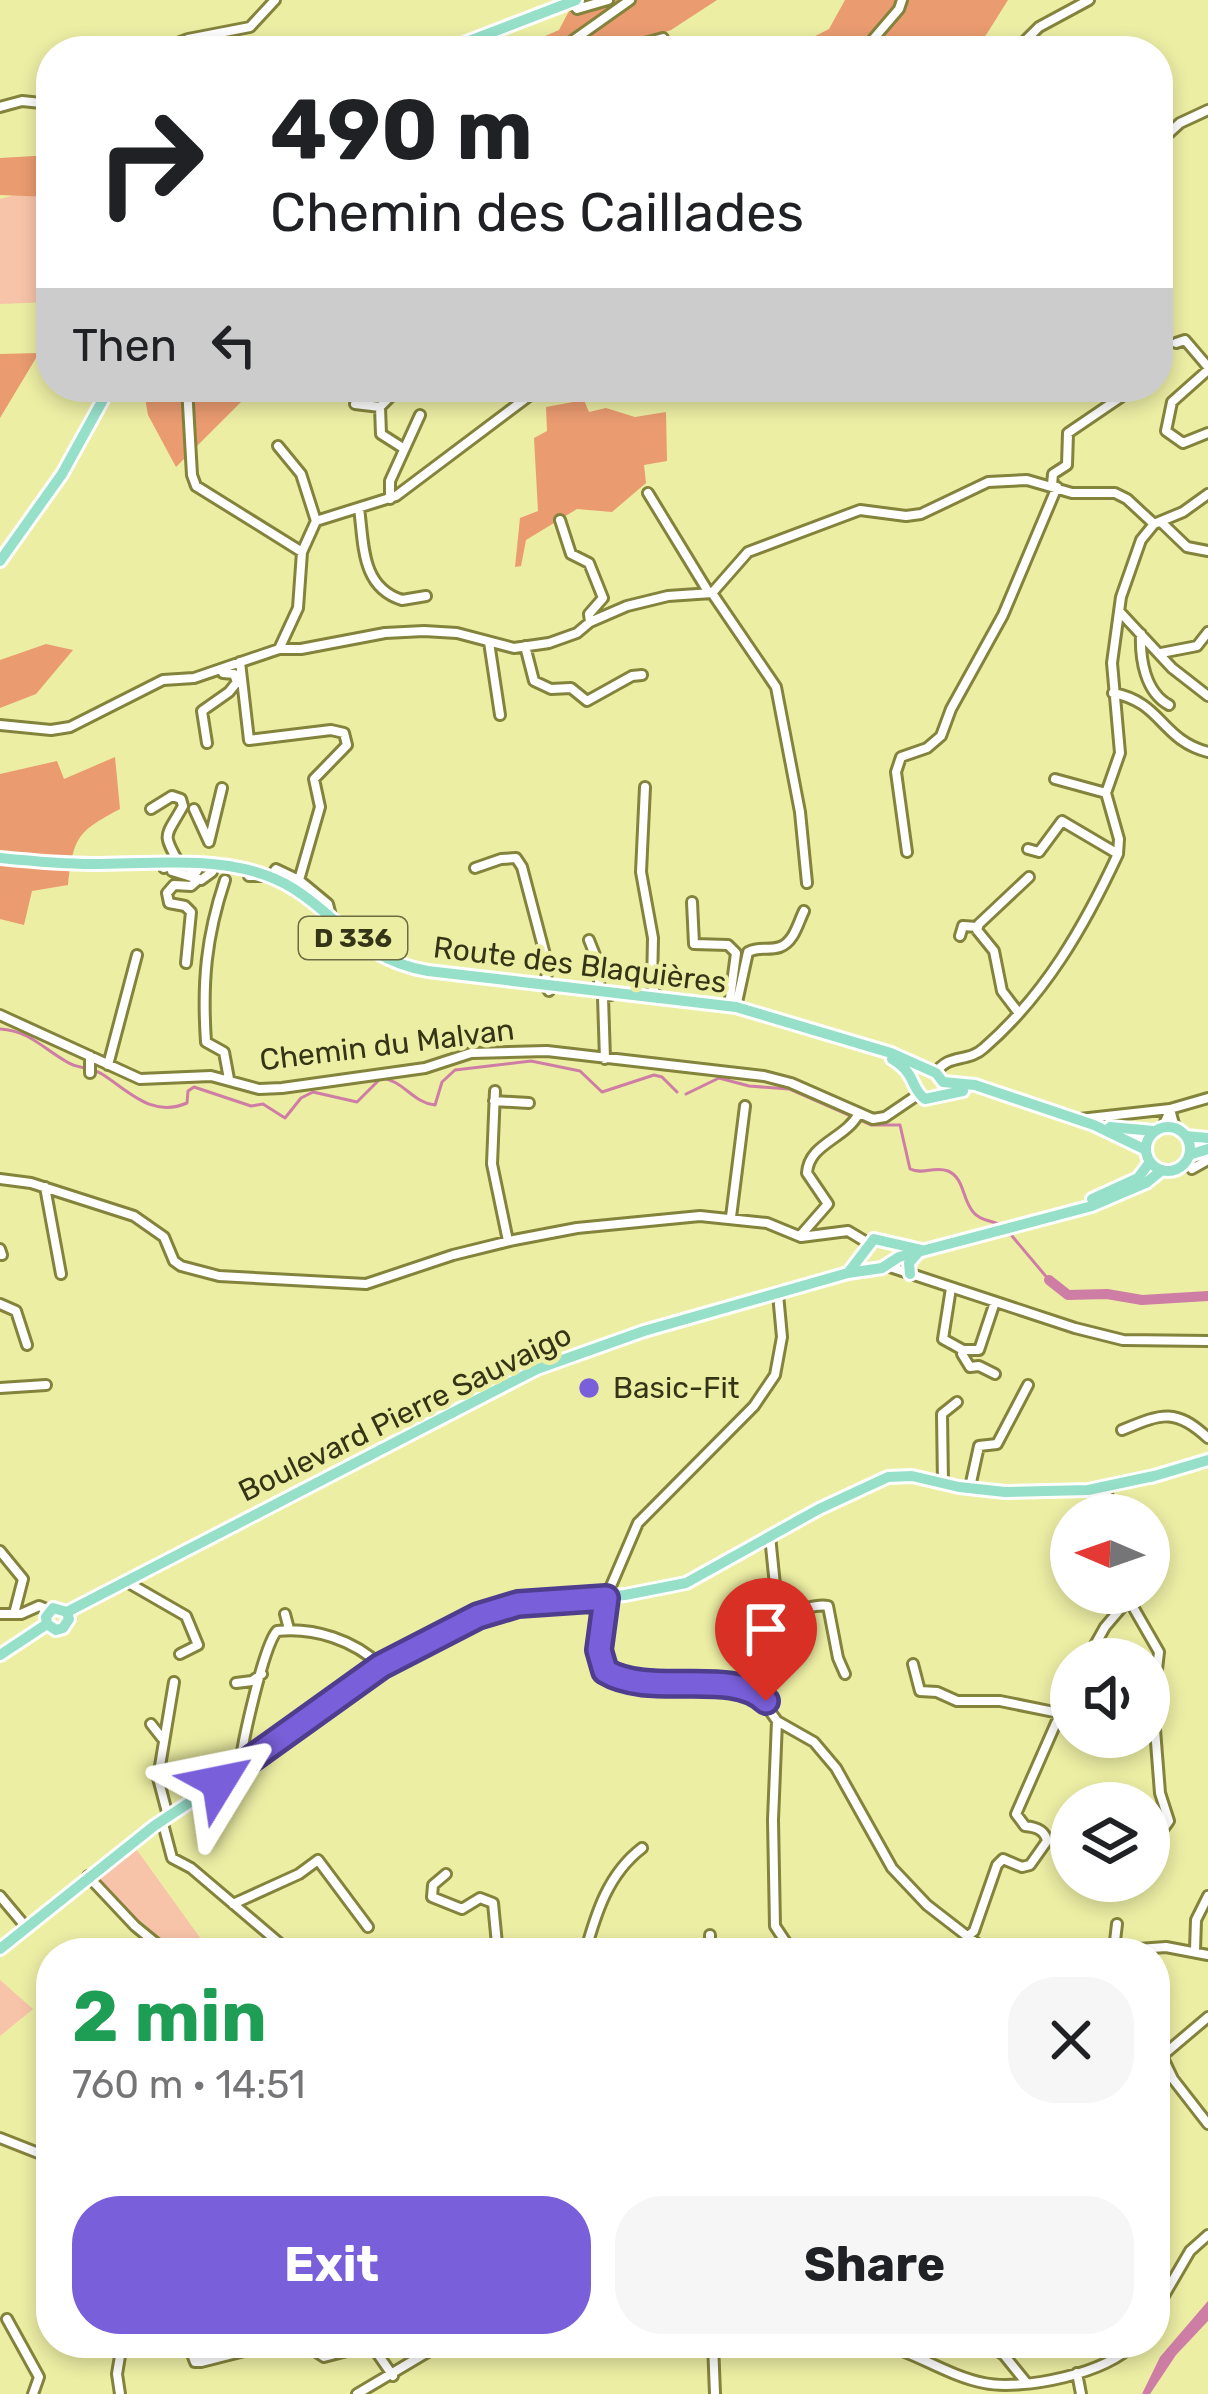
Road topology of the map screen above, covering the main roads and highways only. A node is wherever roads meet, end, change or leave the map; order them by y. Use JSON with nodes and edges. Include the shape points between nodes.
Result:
{"nodes":[{"id":1,"x":574,"y":1,"type":"edge"},
{"id":2,"x":482,"y":36,"type":"edge"},
{"id":3,"x":101,"y":402,"type":"edge"},
{"id":4,"x":0,"y":561,"type":"edge"},
{"id":5,"x":0,"y":861,"type":"edge"},
{"id":6,"x":175,"y":867,"type":"junction"},
{"id":7,"x":206,"y":872,"type":"junction"},
{"id":8,"x":546,"y":988,"type":"junction"},
{"id":9,"x":601,"y":994,"type":"junction"},
{"id":10,"x":822,"y":1031,"type":"junction"},
{"id":11,"x":873,"y":1049,"type":"junction"},
{"id":12,"x":937,"y":1081,"type":"junction"},
{"id":13,"x":918,"y":1088,"type":"junction"},
{"id":14,"x":1094,"y":1125,"type":"junction"},
{"id":15,"x":1164,"y":1129,"type":"junction"},
{"id":16,"x":1186,"y":1136,"type":"junction"},
{"id":17,"x":1208,"y":1138,"type":"edge"},
{"id":18,"x":1208,"y":1149,"type":"edge"},
{"id":19,"x":1189,"y":1155,"type":"junction"},
{"id":20,"x":1148,"y":1156,"type":"junction"},
{"id":21,"x":1162,"y":1171,"type":"junction"},
{"id":22,"x":1062,"y":1214,"type":"junction"},
{"id":23,"x":891,"y":1245,"type":"junction"},
{"id":24,"x":866,"y":1249,"type":"junction"},
{"id":25,"x":921,"y":1253,"type":"junction"},
{"id":26,"x":890,"y":1263,"type":"junction"},
{"id":27,"x":873,"y":1268,"type":"junction"},
{"id":28,"x":848,"y":1273,"type":"junction"},
{"id":29,"x":910,"y":1274,"type":"road end"},
{"id":30,"x":1208,"y":1462,"type":"edge"},
{"id":31,"x":67,"y":1612,"type":"junction"},
{"id":32,"x":47,"y":1624,"type":"junction"},
{"id":33,"x":0,"y":1655,"type":"edge"},
{"id":34,"x":0,"y":1949,"type":"edge"}],
"edges":[{"from":1,"to":2,"type":"main road"},
{"from":3,"to":4,"type":"main road"},
{"from":5,"to":6,"type":"main road","name":"Route des Blaquières","number":"D 336"},
{"from":5,"to":6,"type":"main road","name":"Route des Blaquières","number":"D 336"},
{"from":6,"to":7,"type":"main road","name":"Route des Blaquières","number":"D 336"},
{"from":6,"to":7,"type":"main road","name":"Route des Blaquières","number":"D 336"},
{"from":7,"to":8,"type":"main road","name":"Route des Blaquières","number":"D 336","via":[[286,884],[396,964]]},
{"from":7,"to":8,"type":"main road","name":"Route des Blaquières","number":"D 336","via":[[244,875],[288,892],[366,956],[397,971]]},
{"from":8,"to":9,"type":"main road","name":"Route des Blaquières","number":"D 336"},
{"from":9,"to":10,"type":"main road","name":"Route des Blaquières","number":"D 336"},
{"from":9,"to":10,"type":"main road","name":"Route des Blaquières","number":"D 336","via":[[732,1006]]},
{"from":10,"to":11,"type":"main road","name":"Route des Blaquières","number":"D 336"},
{"from":11,"to":12,"type":"main road","via":[[907,1059]]},
{"from":11,"to":13,"type":"main road","via":[[906,1067]]},
{"from":12,"to":13,"type":"main road"},
{"from":12,"to":13,"type":"main road","via":[[929,1100]]},
{"from":12,"to":14,"type":"main road"},
{"from":14,"to":15,"type":"main road"},
{"from":14,"to":20,"type":"main road"},
{"from":15,"to":16,"type":"main road"},
{"from":15,"to":20,"type":"main road"},
{"from":16,"to":17,"type":"main road"},
{"from":16,"to":19,"type":"main road"},
{"from":18,"to":19,"type":"main road"},
{"from":19,"to":21,"type":"main road"},
{"from":20,"to":21,"type":"main road"},
{"from":20,"to":22,"type":"main road","via":[[1138,1178]]},
{"from":21,"to":22,"type":"main road"},
{"from":22,"to":25,"type":"main road","name":"Boulevard Pierre Sauvaigo"},
{"from":23,"to":24,"type":"main road","via":[[880,1238]]},
{"from":23,"to":25,"type":"main road"},
{"from":23,"to":26,"type":"main road"},
{"from":24,"to":27,"type":"main road"},
{"from":24,"to":28,"type":"main road"},
{"from":25,"to":26,"type":"main road","name":"Boulevard Pierre Sauvaigo"},
{"from":25,"to":29,"type":"main road"},
{"from":26,"to":27,"type":"main road","name":"Boulevard Pierre Sauvaigo"},
{"from":27,"to":28,"type":"main road","name":"Boulevard Pierre Sauvaigo"},
{"from":28,"to":31,"type":"main road","name":"Boulevard Pierre Sauvaigo","via":[[537,1369]]},
{"from":30,"to":34,"type":"main road","via":[[1107,1489],[1061,1491],[970,1489],[900,1475],[686,1582],[507,1606],[381,1666],[165,1818]]},
{"from":31,"to":32,"type":"main road","via":[[50,1610]]},
{"from":31,"to":32,"type":"main road","via":[[63,1628]]},
{"from":32,"to":33,"type":"main road"}]}
